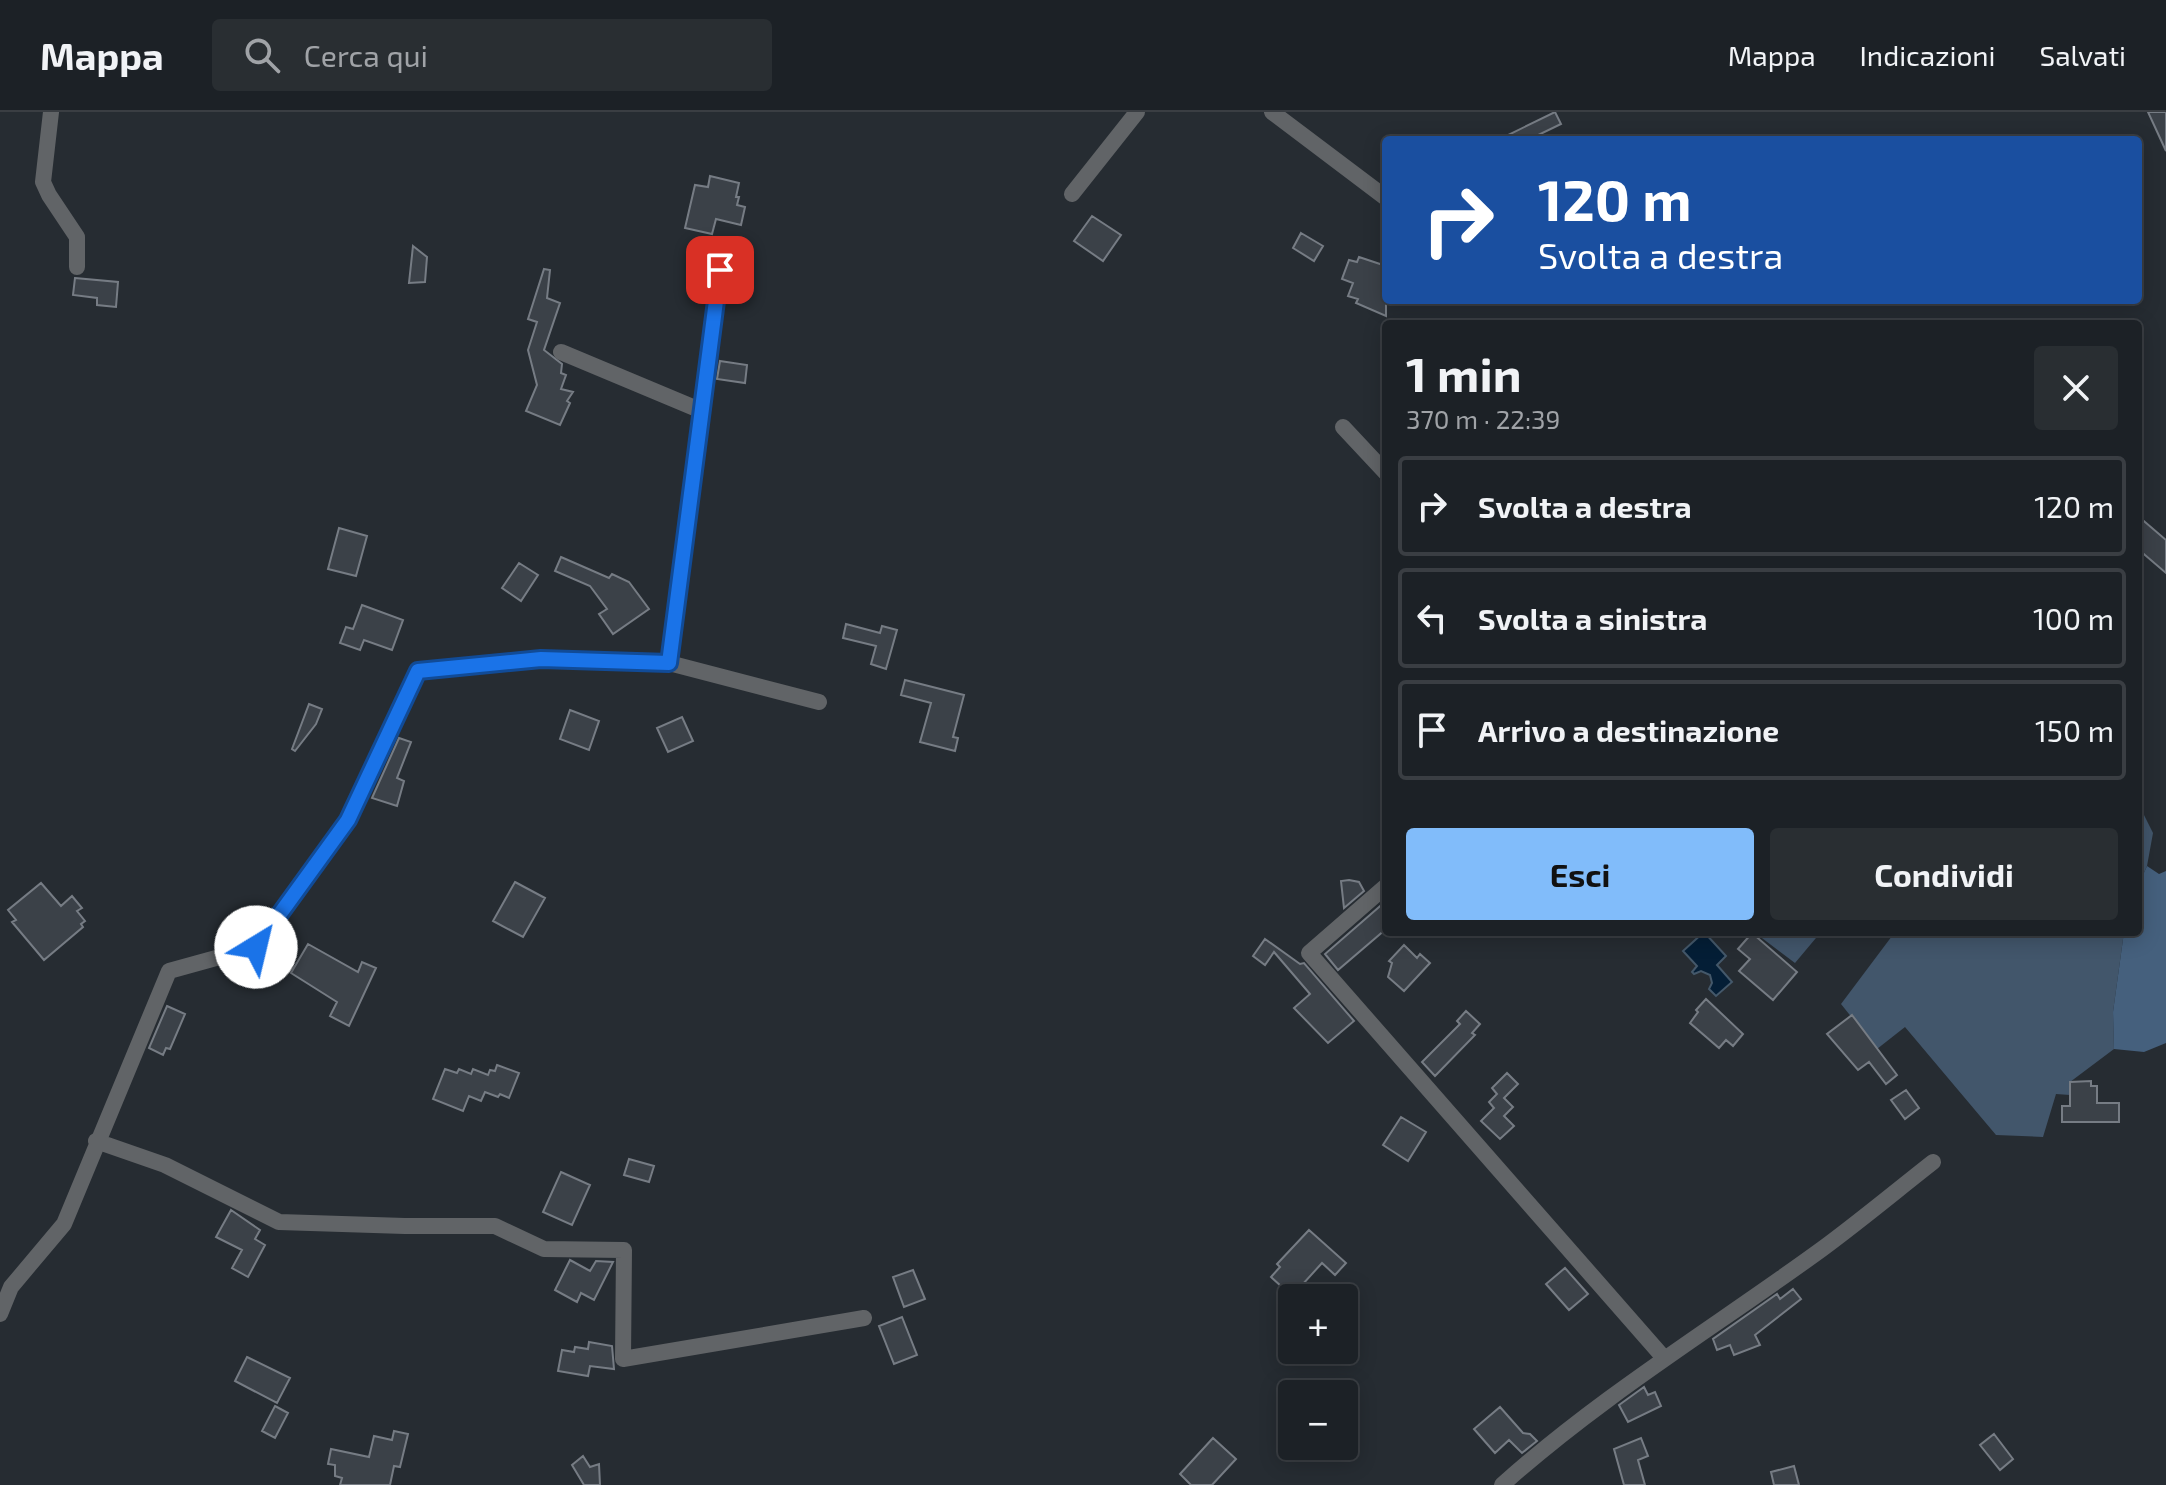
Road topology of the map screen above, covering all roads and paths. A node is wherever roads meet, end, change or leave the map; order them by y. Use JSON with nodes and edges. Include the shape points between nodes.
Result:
{"nodes":[{"id":1,"x":51,"y":112,"type":"edge"},
{"id":2,"x":1137,"y":112,"type":"edge"},
{"id":3,"x":1272,"y":112,"type":"edge"},
{"id":4,"x":1072,"y":194,"type":"dead end"},
{"id":5,"x":1382,"y":195,"type":"edge"},
{"id":6,"x":77,"y":267,"type":"dead end"},
{"id":7,"x":720,"y":270,"type":"dead end"},
{"id":8,"x":561,"y":352,"type":"dead end"},
{"id":9,"x":702,"y":411,"type":"junction"},
{"id":10,"x":1343,"y":427,"type":"dead end"},
{"id":11,"x":1382,"y":469,"type":"edge"},
{"id":12,"x":669,"y":663,"type":"junction"},
{"id":13,"x":819,"y":702,"type":"dead end"},
{"id":14,"x":1382,"y":889,"type":"edge"},
{"id":15,"x":96,"y":1141,"type":"junction"},
{"id":16,"x":1933,"y":1162,"type":"dead end"},
{"id":17,"x":0,"y":1314,"type":"edge"},
{"id":18,"x":864,"y":1318,"type":"dead end"},
{"id":19,"x":1664,"y":1358,"type":"junction"},
{"id":20,"x":1502,"y":1485,"type":"edge"}],
"edges":[{"from":1,"to":6,"type":"street","via":[[43,182],[77,237]]},
{"from":2,"to":4,"type":"street"},
{"from":3,"to":5,"type":"street"},
{"from":7,"to":9,"type":"street"},
{"from":8,"to":9,"type":"street"},
{"from":9,"to":12,"type":"street"},
{"from":10,"to":11,"type":"street"},
{"from":12,"to":13,"type":"street"},
{"from":12,"to":15,"type":"street","via":[[541,659],[418,671],[348,820],[256,947],[169,971]]},
{"from":14,"to":19,"type":"street","via":[[1309,953]]},
{"from":15,"to":17,"type":"street","via":[[64,1224],[11,1287]]},
{"from":15,"to":18,"type":"street","via":[[165,1165],[279,1222],[495,1226],[544,1249],[624,1250],[623,1359]]},
{"from":16,"to":19,"type":"street","via":[[1822,1249]]},
{"from":19,"to":20,"type":"street"}]}
